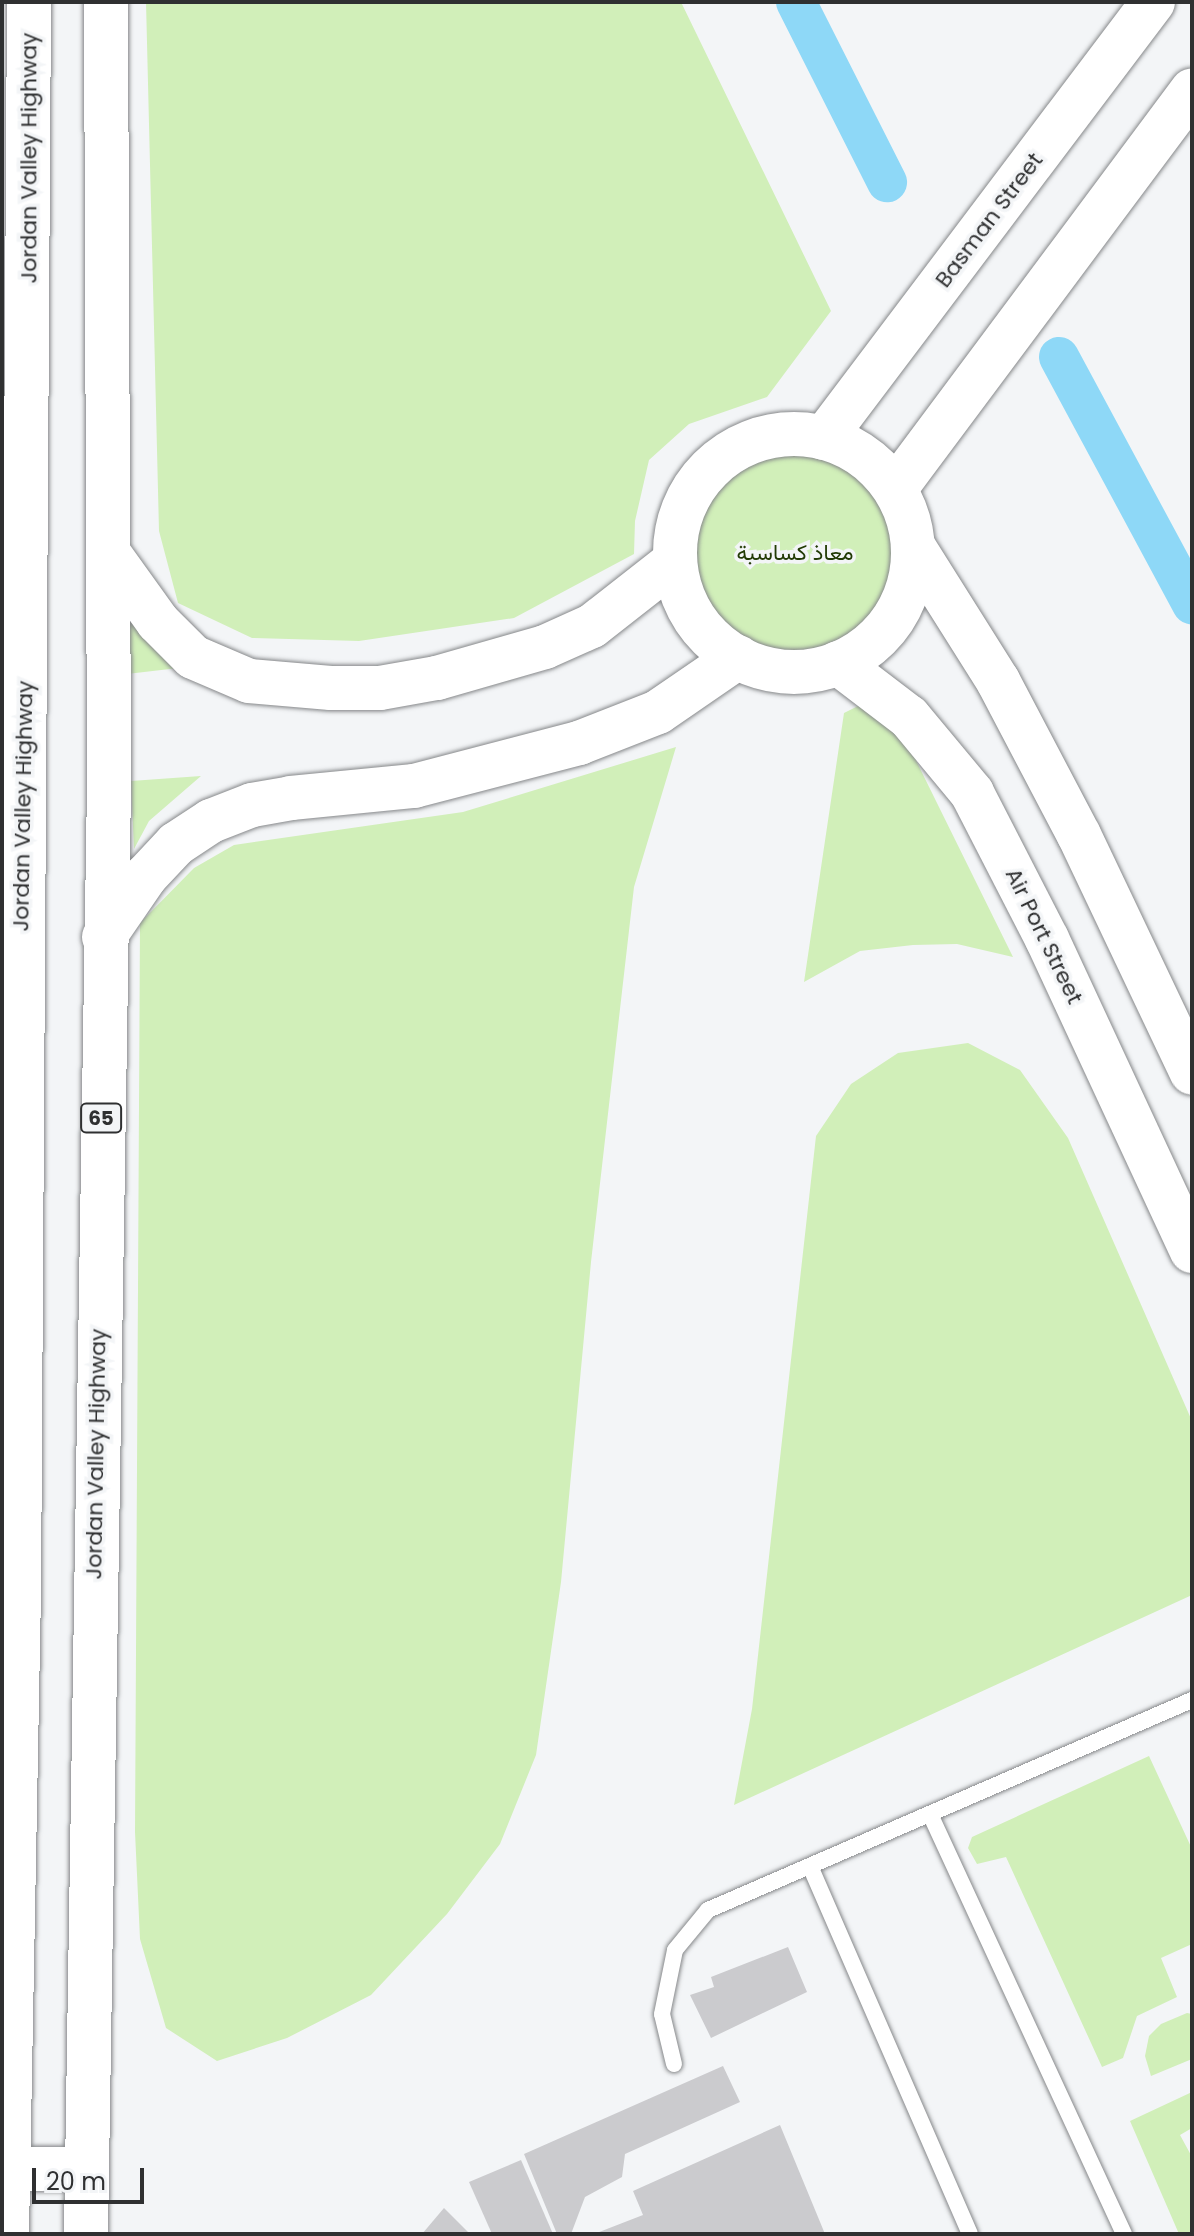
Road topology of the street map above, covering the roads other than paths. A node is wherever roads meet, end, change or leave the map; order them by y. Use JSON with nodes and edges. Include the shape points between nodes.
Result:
{"nodes":[{"id":1,"x":29,"y":2,"type":"edge"},
{"id":2,"x":106,"y":2,"type":"edge"},
{"id":3,"x":1153,"y":2,"type":"edge"},
{"id":4,"x":1192,"y":90,"type":"edge"},
{"id":5,"x":824,"y":438,"type":"junction"},
{"id":6,"x":895,"y":489,"type":"junction"},
{"id":7,"x":913,"y":546,"type":"junction"},
{"id":8,"x":110,"y":555,"type":"junction"},
{"id":9,"x":675,"y":561,"type":"junction"},
{"id":10,"x":738,"y":657,"type":"junction"},
{"id":11,"x":838,"y":663,"type":"junction"},
{"id":12,"x":104,"y":937,"type":"junction"},
{"id":13,"x":1192,"y":1073,"type":"edge"},
{"id":14,"x":1192,"y":1251,"type":"edge"},
{"id":15,"x":1192,"y":1700,"type":"edge"},
{"id":16,"x":930,"y":1814,"type":"junction"},
{"id":17,"x":810,"y":1866,"type":"junction"},
{"id":18,"x":674,"y":2064,"type":"dead end"},
{"id":19,"x":7,"y":2169,"type":"junction"},
{"id":20,"x":87,"y":2169,"type":"junction"},
{"id":21,"x":7,"y":2234,"type":"edge"},
{"id":22,"x":86,"y":2234,"type":"edge"},
{"id":23,"x":970,"y":2234,"type":"edge"},
{"id":24,"x":1124,"y":2234,"type":"edge"}],
"edges":[{"from":1,"to":19,"type":"main road","name":"Jordan Valley Highway","via":[[19,1593]]},
{"from":2,"to":8,"type":"main road","name":"Jordan Valley Highway","number":"65"},
{"from":3,"to":5,"type":"main road","name":"Basman Street"},
{"from":4,"to":6,"type":"main road"},
{"from":5,"to":6,"type":"main road","via":[[860,454]]},
{"from":5,"to":9,"type":"main road","via":[[775,435],[728,454],[693,489],[682,512]]},
{"from":6,"to":7,"type":"main road"},
{"from":7,"to":11,"type":"main road","via":[[912,571],[895,617],[860,652]]},
{"from":7,"to":13,"type":"main road","via":[[998,681],[1079,835]]},
{"from":8,"to":9,"type":"main road","via":[[158,622],[193,657],[249,681],[331,688],[380,688],[437,678],[545,647],[603,619]]},
{"from":8,"to":12,"type":"main road","name":"Jordan Valley Highway","number":"65"},
{"from":9,"to":10,"type":"main road","via":[[688,606],[718,644]]},
{"from":10,"to":11,"type":"main road","via":[[770,669],[805,671]]},
{"from":10,"to":12,"type":"main road","via":[[658,712],[579,743],[414,786],[291,798],[252,805],[211,821],[166,854]]},
{"from":11,"to":14,"type":"main road","name":"Air Port Street","via":[[909,717],[972,793],[1047,939]]},
{"from":12,"to":20,"type":"main road","name":"Jordan Valley Highway","number":"65"},
{"from":15,"to":16,"type":"lane"},
{"from":16,"to":17,"type":"lane"},
{"from":16,"to":24,"type":"lane"},
{"from":17,"to":18,"type":"lane","via":[[708,1910],[675,1950],[662,2014]]},
{"from":17,"to":23,"type":"lane"},
{"from":19,"to":20,"type":"main road"},
{"from":19,"to":21,"type":"main road","name":"Jordan Valley Highway"},
{"from":20,"to":22,"type":"main road","name":"Jordan Valley Highway","number":"65"}]}
